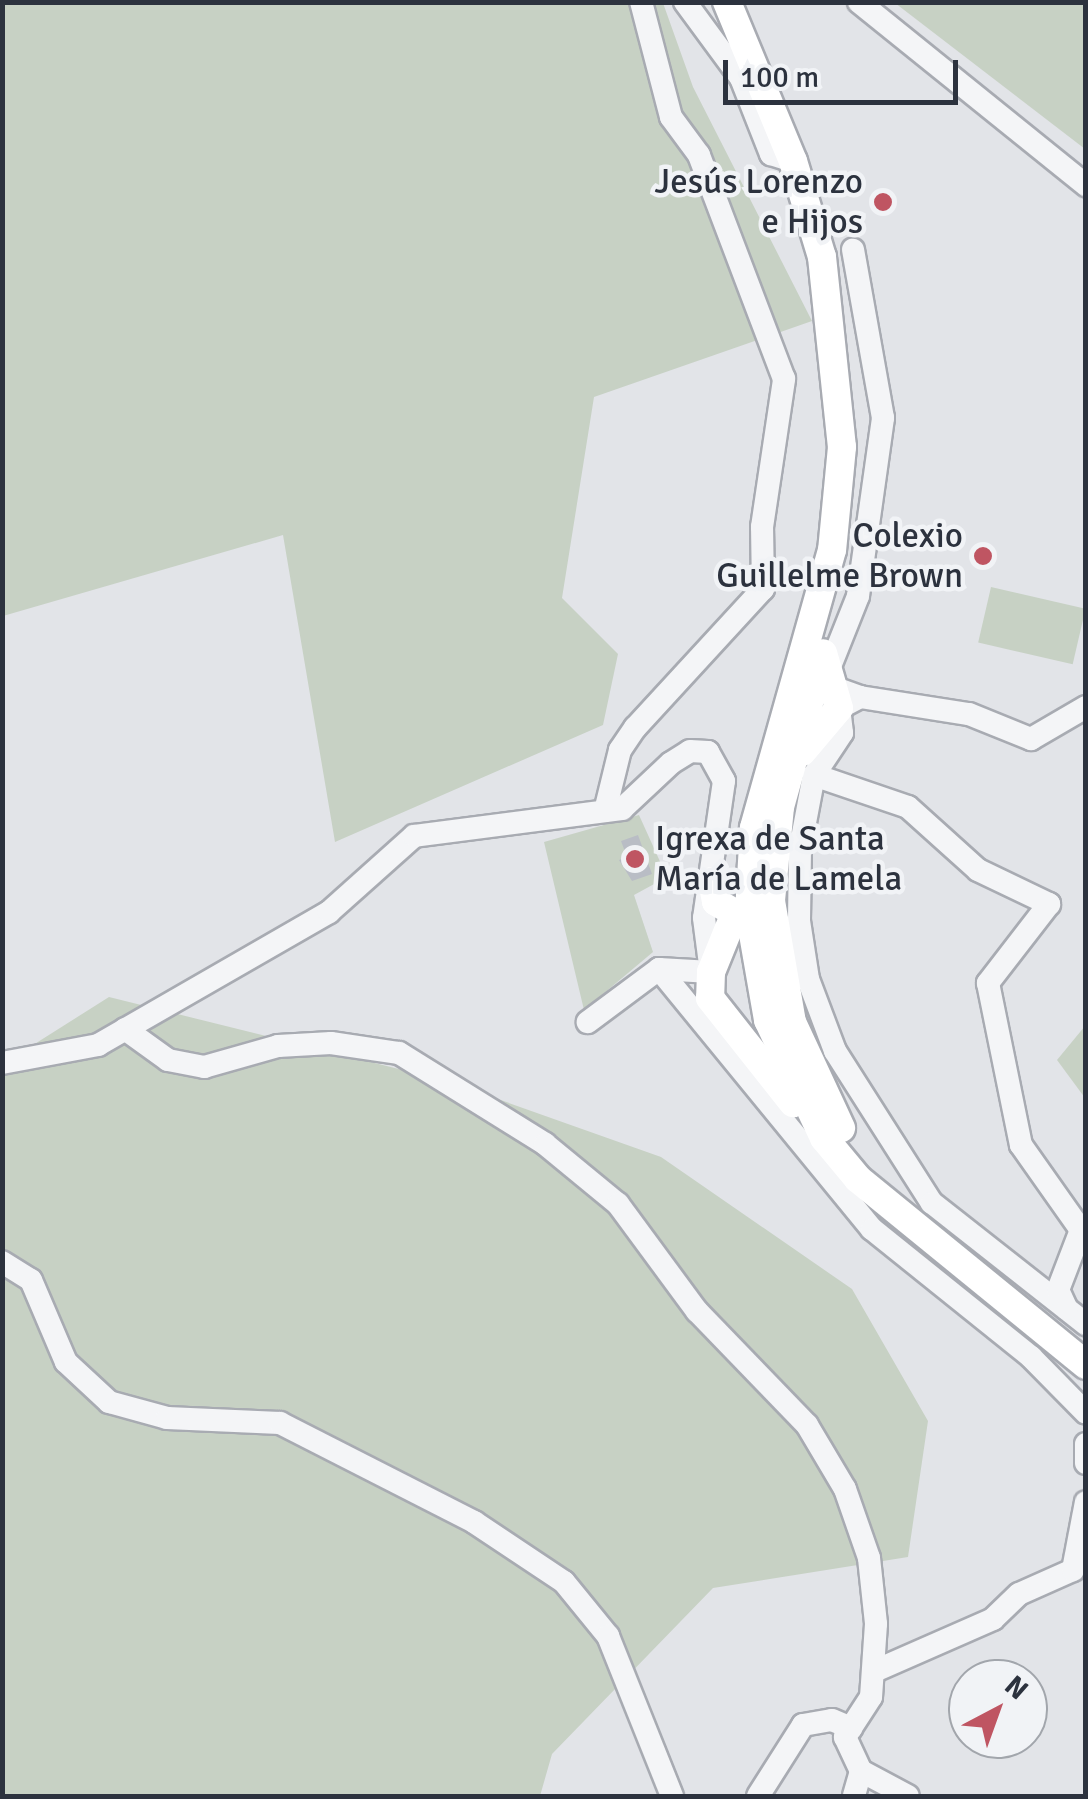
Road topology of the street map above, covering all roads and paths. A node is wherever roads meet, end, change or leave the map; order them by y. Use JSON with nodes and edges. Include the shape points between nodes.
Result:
{"nodes":[{"id":1,"x":641,"y":2,"type":"edge"},
{"id":2,"x":685,"y":2,"type":"edge"},
{"id":3,"x":859,"y":2,"type":"edge"},
{"id":4,"x":731,"y":5,"type":"edge"},
{"id":5,"x":747,"y":66,"type":"junction"},
{"id":6,"x":1086,"y":185,"type":"edge"},
{"id":7,"x":853,"y":250,"type":"dead end"},
{"id":8,"x":838,"y":686,"type":"junction"},
{"id":9,"x":810,"y":702,"type":"junction"},
{"id":10,"x":1086,"y":707,"type":"edge"},
{"id":11,"x":814,"y":774,"type":"junction"},
{"id":12,"x":777,"y":790,"type":"junction"},
{"id":13,"x":605,"y":811,"type":"junction"},
{"id":14,"x":712,"y":882,"type":"junction"},
{"id":15,"x":749,"y":911,"type":"junction"},
{"id":16,"x":660,"y":969,"type":"junction"},
{"id":17,"x":711,"y":972,"type":"junction"},
{"id":18,"x":773,"y":1011,"type":"junction"},
{"id":19,"x":588,"y":1022,"type":"dead end"},
{"id":20,"x":718,"y":1028,"type":"junction"},
{"id":21,"x":125,"y":1029,"type":"junction"},
{"id":22,"x":2,"y":1063,"type":"edge"},
{"id":23,"x":830,"y":1130,"type":"junction"},
{"id":24,"x":2,"y":1262,"type":"edge"},
{"id":25,"x":1077,"y":1318,"type":"edge"},
{"id":26,"x":1086,"y":1349,"type":"edge"},
{"id":27,"x":1086,"y":1366,"type":"edge"},
{"id":28,"x":1086,"y":1413,"type":"edge"},
{"id":29,"x":1086,"y":1444,"type":"edge"},
{"id":30,"x":1086,"y":1463,"type":"edge"},
{"id":31,"x":1086,"y":1502,"type":"edge"},
{"id":32,"x":877,"y":1670,"type":"junction"},
{"id":33,"x":851,"y":1728,"type":"junction"},
{"id":34,"x":860,"y":1771,"type":"junction"},
{"id":35,"x":672,"y":1796,"type":"edge"},
{"id":36,"x":758,"y":1796,"type":"edge"},
{"id":37,"x":854,"y":1796,"type":"edge"},
{"id":38,"x":908,"y":1796,"type":"edge"}],
"edges":[{"from":1,"to":13,"type":"street","via":[[671,117],[699,155],[784,379],[762,527],[763,589],[635,728],[620,750]]},
{"from":2,"to":5,"type":"street"},
{"from":3,"to":6,"type":"street"},
{"from":4,"to":5,"type":"main road"},
{"from":4,"to":8,"type":"main road","via":[[822,202],[850,346],[852,494]]},
{"from":5,"to":12,"type":"main road","via":[[793,160],[831,310],[842,447],[832,550]]},
{"from":7,"to":8,"type":"street","via":[[882,418],[858,596]]},
{"from":8,"to":9,"type":"main road"},
{"from":8,"to":9,"type":"main road"},
{"from":8,"to":10,"type":"street","via":[[969,714],[1032,739]]},
{"from":8,"to":11,"type":"street","via":[[842,733]]},
{"from":8,"to":12,"type":"main road"},
{"from":9,"to":12,"type":"main road"},
{"from":11,"to":25,"type":"street","via":[[799,921],[808,980],[836,1051],[932,1203]]},
{"from":11,"to":25,"type":"street","via":[[908,808],[978,870],[1049,904],[988,983],[1021,1145],[1081,1230],[1058,1290]]},
{"from":12,"to":15,"type":"main road"},
{"from":12,"to":23,"type":"main road","via":[[770,901],[775,950]]},
{"from":13,"to":14,"type":"street","via":[[643,797],[690,751],[708,752],[724,780]]},
{"from":13,"to":21,"type":"street","via":[[414,836],[330,912]]},
{"from":14,"to":15,"type":"main road","via":[[716,902]]},
{"from":14,"to":17,"type":"street","via":[[704,918]]},
{"from":15,"to":17,"type":"main road"},
{"from":15,"to":18,"type":"main road"},
{"from":16,"to":17,"type":"street"},
{"from":16,"to":19,"type":"street"},
{"from":16,"to":20,"type":"street"},
{"from":17,"to":20,"type":"main road"},
{"from":18,"to":20,"type":"main road"},
{"from":18,"to":23,"type":"main road"},
{"from":20,"to":23,"type":"main road"},
{"from":20,"to":28,"type":"street","via":[[872,1229],[1032,1357]]},
{"from":21,"to":22,"type":"street","via":[[98,1045]]},
{"from":21,"to":32,"type":"street","via":[[168,1060],[204,1067],[278,1046],[350,1044],[399,1053],[588,1175],[696,1311],[831,1457],[869,1558]]},
{"from":23,"to":26,"type":"main road","via":[[909,1207]]},
{"from":23,"to":27,"type":"main road","via":[[906,1224]]},
{"from":24,"to":35,"type":"street","via":[[31,1280],[66,1362],[108,1402],[166,1418],[280,1423],[474,1522],[564,1582],[608,1636]]},
{"from":29,"to":30,"type":"street"},
{"from":31,"to":32,"type":"street","via":[[1073,1570],[1019,1594],[992,1618]]},
{"from":32,"to":33,"type":"street"},
{"from":33,"to":34,"type":"street","via":[[845,1736]]},
{"from":33,"to":36,"type":"street","via":[[832,1720],[803,1726]]},
{"from":34,"to":37,"type":"street"},
{"from":34,"to":38,"type":"street"}]}
